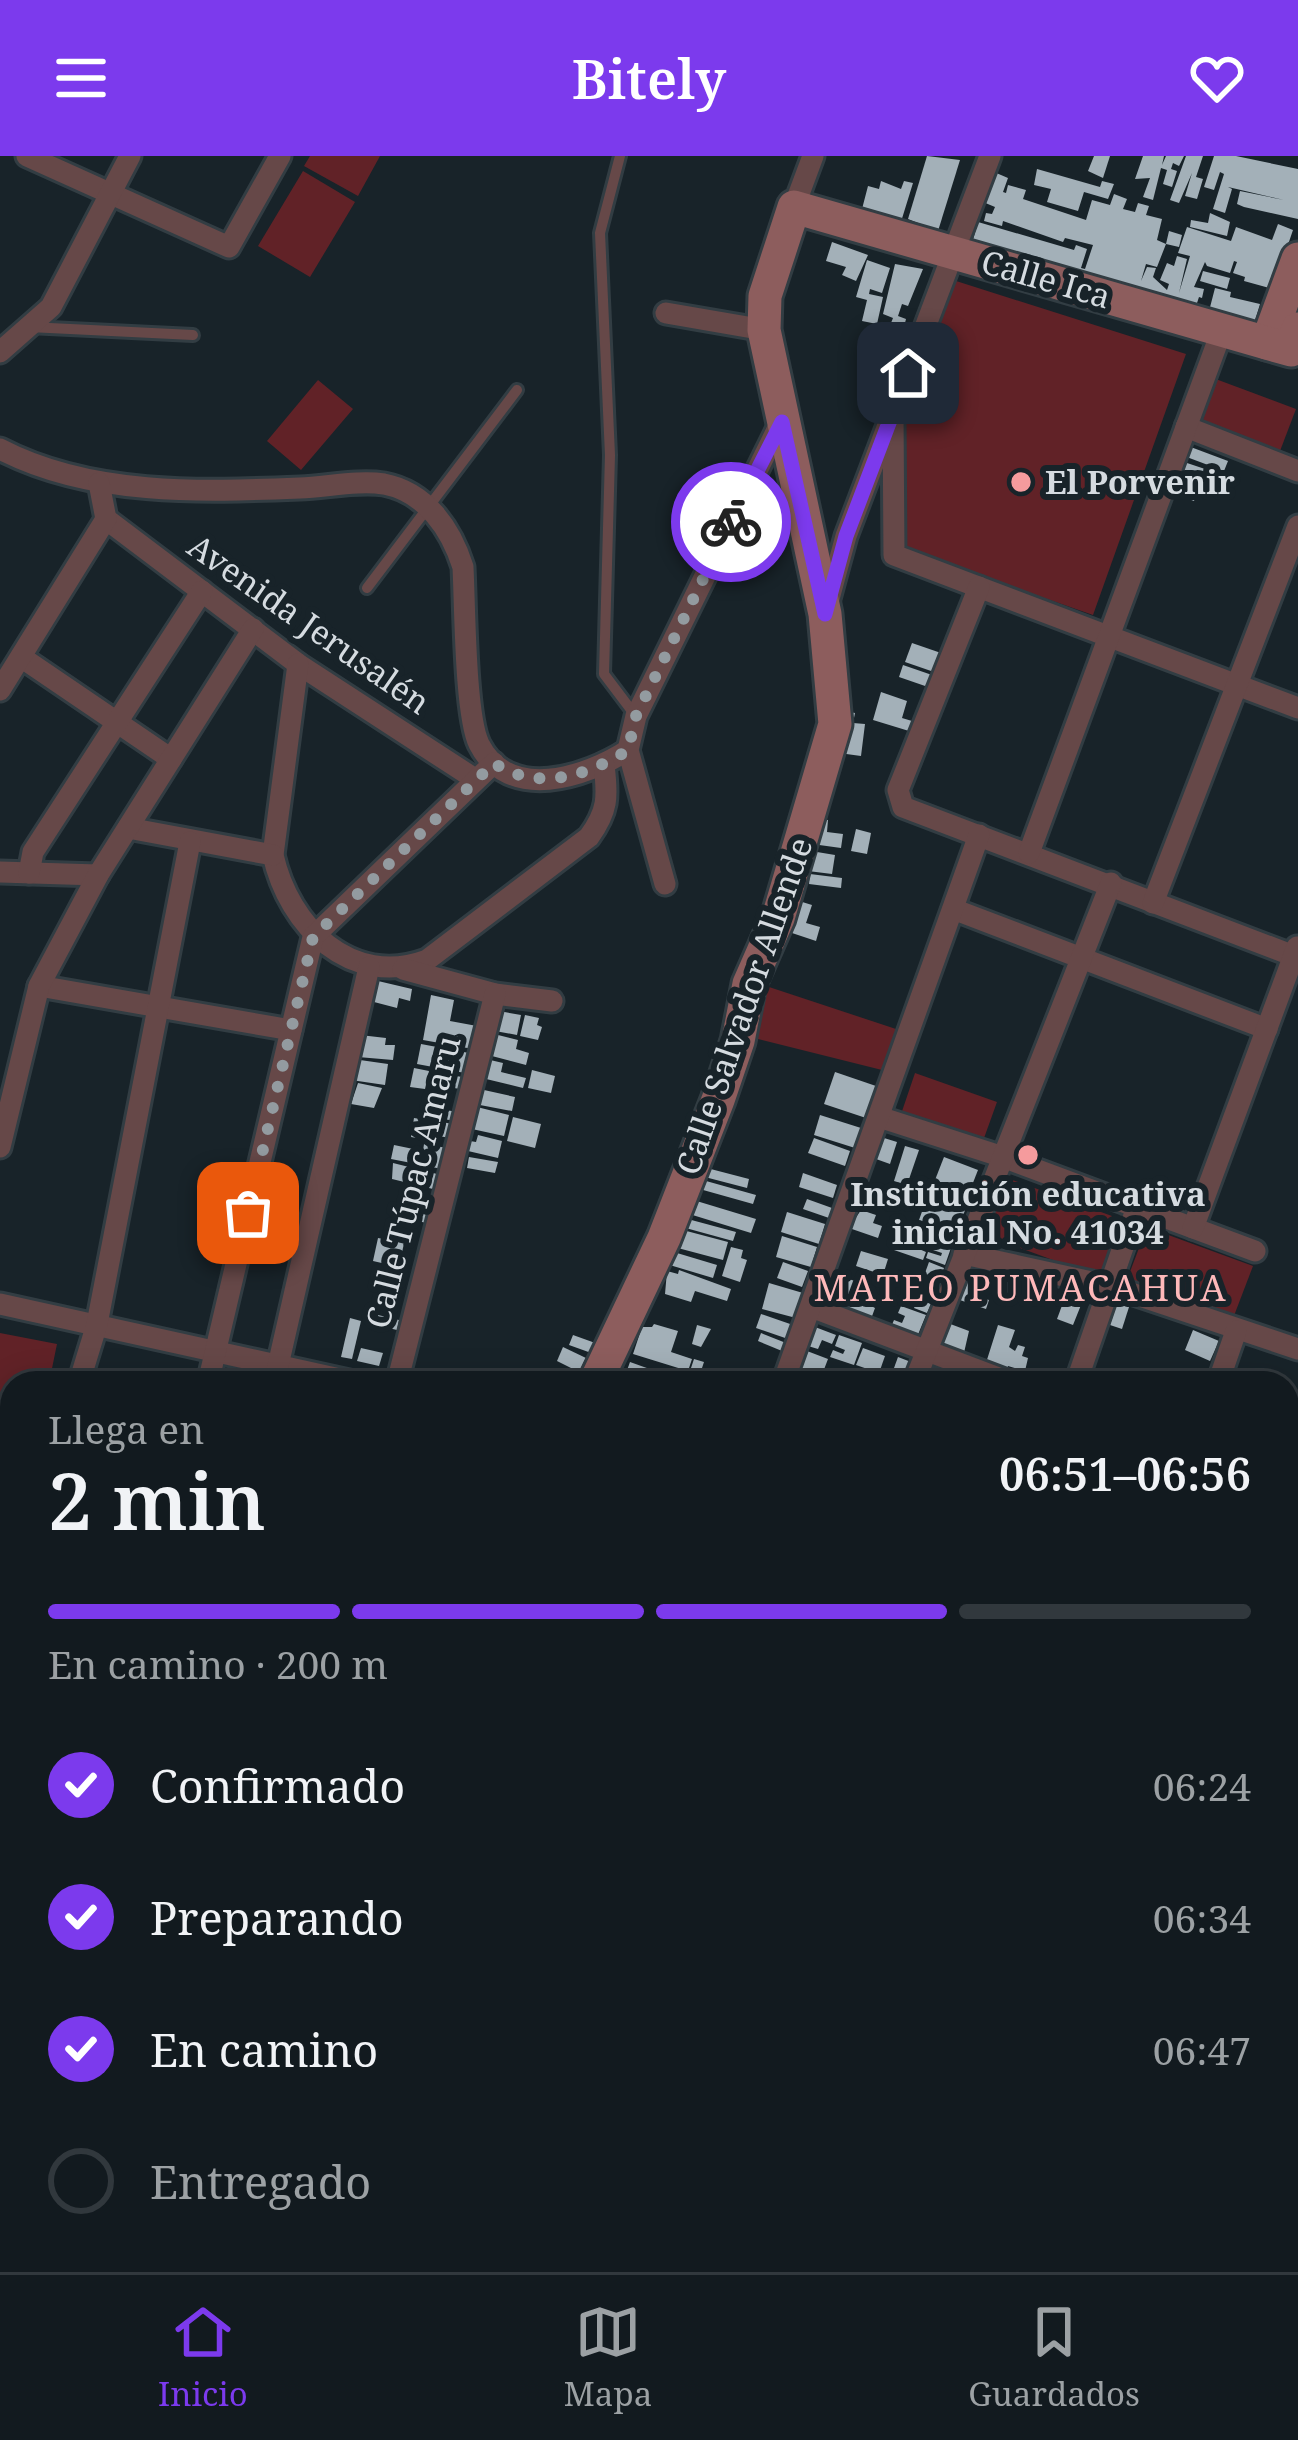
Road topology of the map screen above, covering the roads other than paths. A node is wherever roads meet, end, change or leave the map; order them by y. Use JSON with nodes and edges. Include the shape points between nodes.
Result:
{"nodes":[{"id":1,"x":27,"y":156,"type":"edge"},
{"id":2,"x":130,"y":156,"type":"edge"},
{"id":3,"x":280,"y":156,"type":"edge"},
{"id":4,"x":620,"y":156,"type":"edge"},
{"id":5,"x":813,"y":156,"type":"edge"},
{"id":6,"x":990,"y":156,"type":"edge"},
{"id":7,"x":109,"y":196,"type":"junction"},
{"id":8,"x":794,"y":207,"type":"junction"},
{"id":9,"x":954,"y":253,"type":"junction"},
{"id":10,"x":1298,"y":259,"type":"edge"},
{"id":11,"x":666,"y":313,"type":"dead end"},
{"id":12,"x":26,"y":327,"type":"junction"},
{"id":13,"x":764,"y":330,"type":"junction"},
{"id":14,"x":1222,"y":330,"type":"junction"},
{"id":15,"x":193,"y":335,"type":"dead end"},
{"id":16,"x":1288,"y":344,"type":"edge"},
{"id":17,"x":0,"y":352,"type":"edge"},
{"id":18,"x":517,"y":390,"type":"dead end"},
{"id":19,"x":892,"y":413,"type":"junction"},
{"id":20,"x":782,"y":422,"type":"junction"},
{"id":21,"x":1186,"y":428,"type":"junction"},
{"id":22,"x":3,"y":458,"type":"edge"},
{"id":23,"x":1298,"y":471,"type":"edge"},
{"id":24,"x":99,"y":483,"type":"junction"},
{"id":25,"x":428,"y":507,"type":"junction"},
{"id":26,"x":106,"y":519,"type":"junction"},
{"id":27,"x":1298,"y":526,"type":"edge"},
{"id":28,"x":979,"y":587,"type":"junction"},
{"id":29,"x":368,"y":588,"type":"dead end"},
{"id":30,"x":202,"y":591,"type":"junction"},
{"id":31,"x":825,"y":614,"type":"junction"},
{"id":32,"x":253,"y":629,"type":"junction"},
{"id":33,"x":1109,"y":637,"type":"junction"},
{"id":34,"x":21,"y":656,"type":"junction"},
{"id":35,"x":298,"y":664,"type":"junction"},
{"id":36,"x":1237,"y":686,"type":"junction"},
{"id":37,"x":0,"y":690,"type":"edge"},
{"id":38,"x":1298,"y":708,"type":"edge"},
{"id":39,"x":636,"y":716,"type":"junction"},
{"id":40,"x":117,"y":722,"type":"junction"},
{"id":41,"x":628,"y":750,"type":"junction"},
{"id":42,"x":171,"y":759,"type":"junction"},
{"id":43,"x":494,"y":763,"type":"junction"},
{"id":44,"x":604,"y":765,"type":"junction"},
{"id":45,"x":475,"y":778,"type":"junction"},
{"id":46,"x":128,"y":828,"type":"junction"},
{"id":47,"x":979,"y":835,"type":"junction"},
{"id":48,"x":190,"y":842,"type":"junction"},
{"id":49,"x":1029,"y":854,"type":"junction"},
{"id":50,"x":273,"y":855,"type":"junction"},
{"id":51,"x":0,"y":872,"type":"edge"},
{"id":52,"x":28,"y":873,"type":"junction"},
{"id":53,"x":98,"y":875,"type":"junction"},
{"id":54,"x":1111,"y":883,"type":"junction"},
{"id":55,"x":665,"y":884,"type":"dead end"},
{"id":56,"x":1153,"y":903,"type":"junction"},
{"id":57,"x":953,"y":909,"type":"junction"},
{"id":58,"x":313,"y":937,"type":"junction"},
{"id":59,"x":1296,"y":951,"type":"edge"},
{"id":60,"x":1081,"y":957,"type":"junction"},
{"id":61,"x":369,"y":967,"type":"junction"},
{"id":62,"x":403,"y":969,"type":"junction"},
{"id":63,"x":39,"y":986,"type":"junction"},
{"id":64,"x":495,"y":994,"type":"junction"},
{"id":65,"x":552,"y":1001,"type":"dead end"},
{"id":66,"x":158,"y":1006,"type":"junction"},
{"id":67,"x":1267,"y":1029,"type":"junction"},
{"id":68,"x":291,"y":1030,"type":"junction"},
{"id":69,"x":879,"y":1117,"type":"junction"},
{"id":70,"x":0,"y":1147,"type":"edge"},
{"id":71,"x":1000,"y":1156,"type":"junction"},
{"id":72,"x":1137,"y":1207,"type":"junction"},
{"id":73,"x":1193,"y":1228,"type":"junction"},
{"id":74,"x":1255,"y":1252,"type":"dead end"},
{"id":75,"x":964,"y":1254,"type":"junction"},
{"id":76,"x":1110,"y":1286,"type":"junction"},
{"id":77,"x":0,"y":1304,"type":"edge"},
{"id":78,"x":811,"y":1307,"type":"junction"},
{"id":79,"x":98,"y":1324,"type":"junction"},
{"id":80,"x":1236,"y":1331,"type":"junction"},
{"id":81,"x":1298,"y":1349,"type":"edge"},
{"id":82,"x":216,"y":1350,"type":"junction"},
{"id":83,"x":926,"y":1350,"type":"junction"},
{"id":84,"x":83,"y":1371,"type":"edge"},
{"id":85,"x":211,"y":1371,"type":"edge"},
{"id":86,"x":269,"y":1371,"type":"edge"},
{"id":87,"x":278,"y":1371,"type":"edge"},
{"id":88,"x":400,"y":1371,"type":"edge"},
{"id":89,"x":601,"y":1371,"type":"edge"},
{"id":90,"x":787,"y":1371,"type":"edge"},
{"id":91,"x":918,"y":1371,"type":"edge"},
{"id":92,"x":981,"y":1371,"type":"edge"},
{"id":93,"x":1080,"y":1371,"type":"edge"},
{"id":94,"x":1221,"y":1371,"type":"edge"}],
"edges":[{"from":1,"to":7,"type":"street"},
{"from":2,"to":7,"type":"street"},
{"from":3,"to":7,"type":"street","via":[[229,248]]},
{"from":4,"to":39,"type":"lane","via":[[600,232],[610,455],[604,674]]},
{"from":5,"to":8,"type":"street"},
{"from":6,"to":9,"type":"street"},
{"from":7,"to":12,"type":"street","via":[[51,307]]},
{"from":8,"to":9,"type":"street","name":"Calle Ica"},
{"from":8,"to":13,"type":"street","name":"Calle Salvador Allende","via":[[765,296]]},
{"from":9,"to":14,"type":"street","name":"Calle Ica"},
{"from":9,"to":19,"type":"street"},
{"from":10,"to":16,"type":"street"},
{"from":11,"to":13,"type":"street"},
{"from":12,"to":15,"type":"lane"},
{"from":12,"to":17,"type":"street"},
{"from":13,"to":20,"type":"street","name":"Calle Salvador Allende"},
{"from":14,"to":16,"type":"street","name":"Calle Ica"},
{"from":14,"to":21,"type":"street"},
{"from":18,"to":25,"type":"lane"},
{"from":19,"to":28,"type":"street","via":[[894,555]]},
{"from":19,"to":31,"type":"street"},
{"from":20,"to":31,"type":"street","name":"Calle Salvador Allende"},
{"from":20,"to":39,"type":"street"},
{"from":21,"to":23,"type":"street"},
{"from":21,"to":33,"type":"street"},
{"from":22,"to":24,"type":"street"},
{"from":24,"to":25,"type":"street","via":[[381,484]]},
{"from":24,"to":26,"type":"street"},
{"from":25,"to":29,"type":"lane"},
{"from":25,"to":43,"type":"street","via":[[463,567],[472,716],[478,743]]},
{"from":26,"to":30,"type":"street","name":"Avenida Jerusalén"},
{"from":26,"to":34,"type":"street"},
{"from":27,"to":36,"type":"street"},
{"from":28,"to":33,"type":"street"},
{"from":28,"to":47,"type":"street","via":[[898,790],[903,806]]},
{"from":30,"to":32,"type":"street","name":"Avenida Jerusalén"},
{"from":30,"to":40,"type":"street"},
{"from":31,"to":89,"type":"street","name":"Calle Salvador Allende","via":[[835,724],[778,917],[749,984],[718,1100]]},
{"from":32,"to":35,"type":"street","name":"Avenida Jerusalén"},
{"from":32,"to":42,"type":"street"},
{"from":33,"to":36,"type":"street"},
{"from":33,"to":49,"type":"street"},
{"from":34,"to":37,"type":"street"},
{"from":34,"to":40,"type":"street"},
{"from":35,"to":45,"type":"street","name":"Avenida Jerusalén"},
{"from":35,"to":50,"type":"street"},
{"from":36,"to":38,"type":"street"},
{"from":36,"to":56,"type":"street"},
{"from":39,"to":41,"type":"street"},
{"from":40,"to":42,"type":"street"},
{"from":40,"to":52,"type":"street","via":[[33,851]]},
{"from":41,"to":44,"type":"street"},
{"from":41,"to":55,"type":"street"},
{"from":42,"to":46,"type":"street"},
{"from":43,"to":44,"type":"street","via":[[534,781]]},
{"from":43,"to":45,"type":"street"},
{"from":44,"to":62,"type":"street","via":[[609,798],[589,837],[428,960]]},
{"from":45,"to":58,"type":"street"},
{"from":46,"to":48,"type":"street"},
{"from":46,"to":53,"type":"street"},
{"from":47,"to":49,"type":"street"},
{"from":47,"to":57,"type":"street"},
{"from":48,"to":50,"type":"street"},
{"from":48,"to":66,"type":"street"},
{"from":49,"to":54,"type":"street"},
{"from":50,"to":58,"type":"street"},
{"from":51,"to":52,"type":"street"},
{"from":52,"to":53,"type":"street"},
{"from":53,"to":63,"type":"street"},
{"from":54,"to":56,"type":"street"},
{"from":54,"to":60,"type":"street"},
{"from":56,"to":59,"type":"street"},
{"from":57,"to":60,"type":"street"},
{"from":57,"to":69,"type":"street"},
{"from":58,"to":61,"type":"street"},
{"from":58,"to":68,"type":"street"},
{"from":59,"to":67,"type":"street"},
{"from":60,"to":67,"type":"street"},
{"from":60,"to":71,"type":"street"},
{"from":61,"to":62,"type":"street"},
{"from":61,"to":87,"type":"street"},
{"from":62,"to":64,"type":"street"},
{"from":63,"to":66,"type":"street"},
{"from":63,"to":70,"type":"street"},
{"from":64,"to":65,"type":"street"},
{"from":64,"to":88,"type":"street","name":"Calle Túpac Amaru"},
{"from":66,"to":68,"type":"street"},
{"from":66,"to":79,"type":"street"},
{"from":67,"to":73,"type":"street"},
{"from":68,"to":82,"type":"street"},
{"from":69,"to":71,"type":"street"},
{"from":69,"to":78,"type":"street"},
{"from":71,"to":72,"type":"street"},
{"from":71,"to":75,"type":"street"},
{"from":72,"to":73,"type":"street"},
{"from":72,"to":76,"type":"street"},
{"from":73,"to":74,"type":"street"},
{"from":75,"to":76,"type":"street"},
{"from":75,"to":83,"type":"street"},
{"from":76,"to":80,"type":"street"},
{"from":76,"to":93,"type":"street"},
{"from":77,"to":79,"type":"street"},
{"from":78,"to":83,"type":"street"},
{"from":78,"to":90,"type":"street"},
{"from":79,"to":82,"type":"street"},
{"from":79,"to":84,"type":"street"},
{"from":80,"to":81,"type":"street"},
{"from":80,"to":94,"type":"street"},
{"from":82,"to":85,"type":"street"},
{"from":82,"to":86,"type":"street"},
{"from":83,"to":91,"type":"street"},
{"from":83,"to":92,"type":"street"}]}
